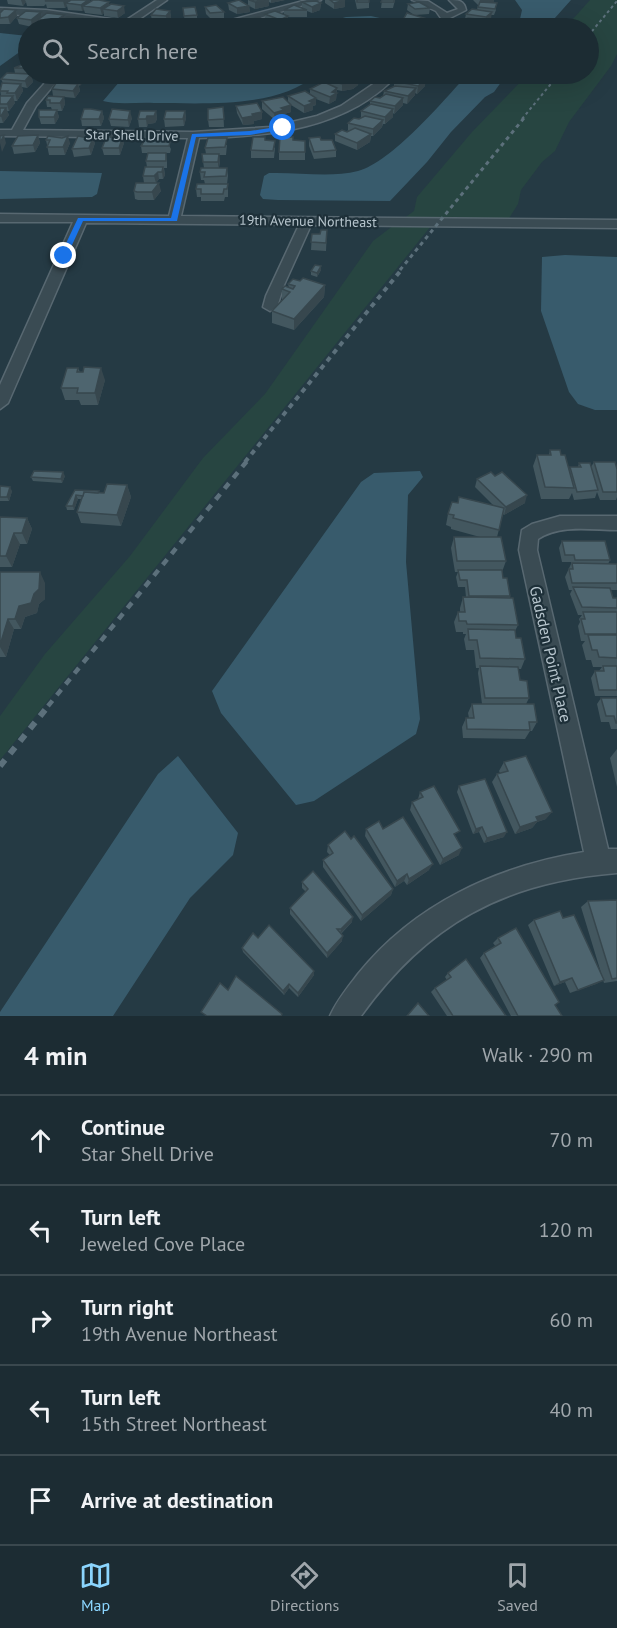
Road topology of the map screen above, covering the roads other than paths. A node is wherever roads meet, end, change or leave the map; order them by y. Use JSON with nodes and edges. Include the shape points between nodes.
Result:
{"nodes":[{"id":1,"x":317,"y":0,"type":"edge"},
{"id":2,"x":416,"y":0,"type":"edge"},
{"id":3,"x":453,"y":0,"type":"edge"},
{"id":4,"x":160,"y":2,"type":"edge"},
{"id":5,"x":0,"y":11,"type":"edge"},
{"id":6,"x":446,"y":17,"type":"joint"},
{"id":7,"x":74,"y":18,"type":"edge"},
{"id":8,"x":136,"y":18,"type":"edge"},
{"id":9,"x":250,"y":18,"type":"edge"},
{"id":10,"x":49,"y":84,"type":"edge"},
{"id":11,"x":381,"y":84,"type":"edge"},
{"id":12,"x":304,"y":123,"type":"junction"},
{"id":13,"x":315,"y":131,"type":"dead end"},
{"id":14,"x":0,"y":134,"type":"edge"},
{"id":15,"x":15,"y":134,"type":"junction"},
{"id":16,"x":194,"y":135,"type":"junction"},
{"id":17,"x":0,"y":218,"type":"edge"},
{"id":18,"x":81,"y":219,"type":"junction"},
{"id":19,"x":174,"y":220,"type":"junction"},
{"id":20,"x":306,"y":221,"type":"junction"},
{"id":21,"x":617,"y":224,"type":"edge"},
{"id":22,"x":270,"y":307,"type":"dead end"},
{"id":23,"x":0,"y":403,"type":"edge"},
{"id":24,"x":617,"y":523,"type":"edge"},
{"id":25,"x":608,"y":861,"type":"edge"},
{"id":26,"x":344,"y":1016,"type":"edge"}],
"edges":[{"from":1,"to":9,"type":"street"},
{"from":2,"to":6,"type":"street","via":[[435,7]]},
{"from":3,"to":6,"type":"street","via":[[462,10]]},
{"from":4,"to":8,"type":"street"},
{"from":5,"to":7,"type":"street"},
{"from":10,"to":15,"type":"street","via":[[31,105]]},
{"from":11,"to":12,"type":"street","name":"Star Shell Drive","via":[[343,109]]},
{"from":12,"to":13,"type":"street"},
{"from":12,"to":16,"type":"street","name":"Star Shell Drive","via":[[250,133]]},
{"from":14,"to":15,"type":"street","name":"Star Shell Drive"},
{"from":15,"to":16,"type":"street","name":"Star Shell Drive"},
{"from":16,"to":19,"type":"street"},
{"from":17,"to":18,"type":"street","name":"19th Avenue Northeast"},
{"from":18,"to":19,"type":"street","name":"19th Avenue Northeast"},
{"from":18,"to":23,"type":"street"},
{"from":19,"to":20,"type":"street","name":"19th Avenue Northeast"},
{"from":20,"to":21,"type":"street","name":"19th Avenue Northeast"},
{"from":20,"to":22,"type":"street","via":[[303,235],[273,289]]},
{"from":24,"to":25,"type":"street","name":"Gadsden Point Place","via":[[539,526],[529,535],[528,550]]},
{"from":25,"to":26,"type":"street","via":[[523,878],[456,907],[404,944],[366,984]]}]}
